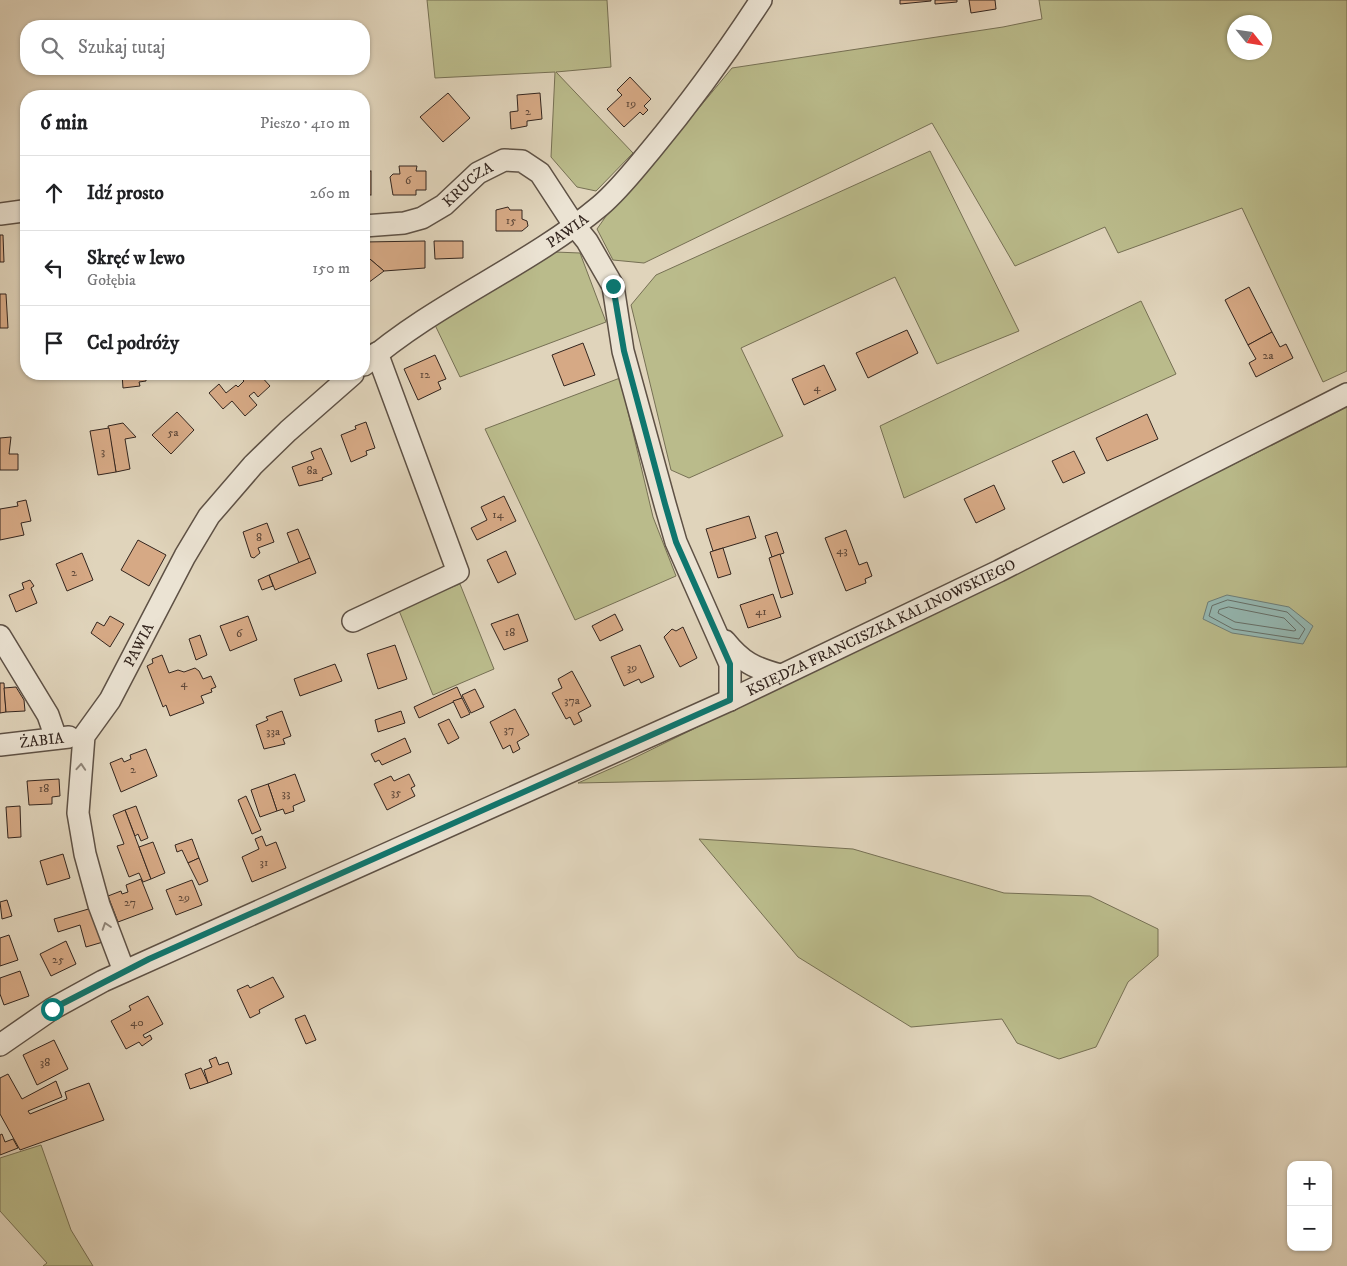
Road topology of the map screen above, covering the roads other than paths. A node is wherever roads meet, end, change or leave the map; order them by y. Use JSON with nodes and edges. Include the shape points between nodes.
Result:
{"nodes":[{"id":1,"x":761,"y":0,"type":"edge"},
{"id":2,"x":20,"y":212,"type":"edge"},
{"id":3,"x":0,"y":214,"type":"edge"},
{"id":4,"x":574,"y":225,"type":"junction"},
{"id":5,"x":370,"y":226,"type":"edge"},
{"id":6,"x":370,"y":359,"type":"edge"},
{"id":7,"x":346,"y":380,"type":"edge"},
{"id":8,"x":1347,"y":394,"type":"edge"},
{"id":9,"x":353,"y":621,"type":"dead end"},
{"id":10,"x":715,"y":630,"type":"junction"},
{"id":11,"x":0,"y":636,"type":"edge"},
{"id":12,"x":780,"y":675,"type":"junction"},
{"id":13,"x":730,"y":700,"type":"junction"},
{"id":14,"x":84,"y":736,"type":"junction"},
{"id":15,"x":56,"y":738,"type":"junction"},
{"id":16,"x":0,"y":744,"type":"edge"},
{"id":17,"x":124,"y":971,"type":"junction"},
{"id":18,"x":0,"y":1045,"type":"edge"}],
"edges":[{"from":1,"to":4,"type":"street","name":"PAWIA","via":[[729,48],[629,177],[600,206]]},
{"from":2,"to":3,"type":"street"},
{"from":4,"to":5,"type":"street","name":"KRUCZA","via":[[540,173],[527,164],[504,160],[487,167],[444,205],[422,218],[404,224]]},
{"from":4,"to":6,"type":"street","name":"PAWIA"},
{"from":4,"to":10,"type":"street","name":"KRUCZA","via":[[613,286],[624,351],[676,542]]},
{"from":6,"to":9,"type":"street","via":[[458,572]]},
{"from":7,"to":14,"type":"street","name":"PAWIA","via":[[253,465],[209,516],[110,700]]},
{"from":8,"to":12,"type":"street","name":"KSIĘDZA FRANCISZKA KALINOWSKIEGO","via":[[999,571]]},
{"from":10,"to":12,"type":"street","via":[[739,659]]},
{"from":10,"to":13,"type":"street","name":"KRUCZA","via":[[730,664]]},
{"from":11,"to":15,"type":"street","via":[[48,715]]},
{"from":12,"to":13,"type":"street","name":"KSIĘDZA FRANCISZKA KALINOWSKIEGO"},
{"from":13,"to":17,"type":"street","name":"KSIĘDZA FRANCISZKA KALINOWSKIEGO"},
{"from":14,"to":15,"type":"street","name":"ŻABIA"},
{"from":17,"to":14,"type":"street","one_way":true,"via":[[99,906],[78,813]]},
{"from":15,"to":16,"type":"street","name":"ŻABIA"},
{"from":17,"to":18,"type":"street","name":"KSIĘDZA FRANCISZKA KALINOWSKIEGO","via":[[52,1009]]}]}
